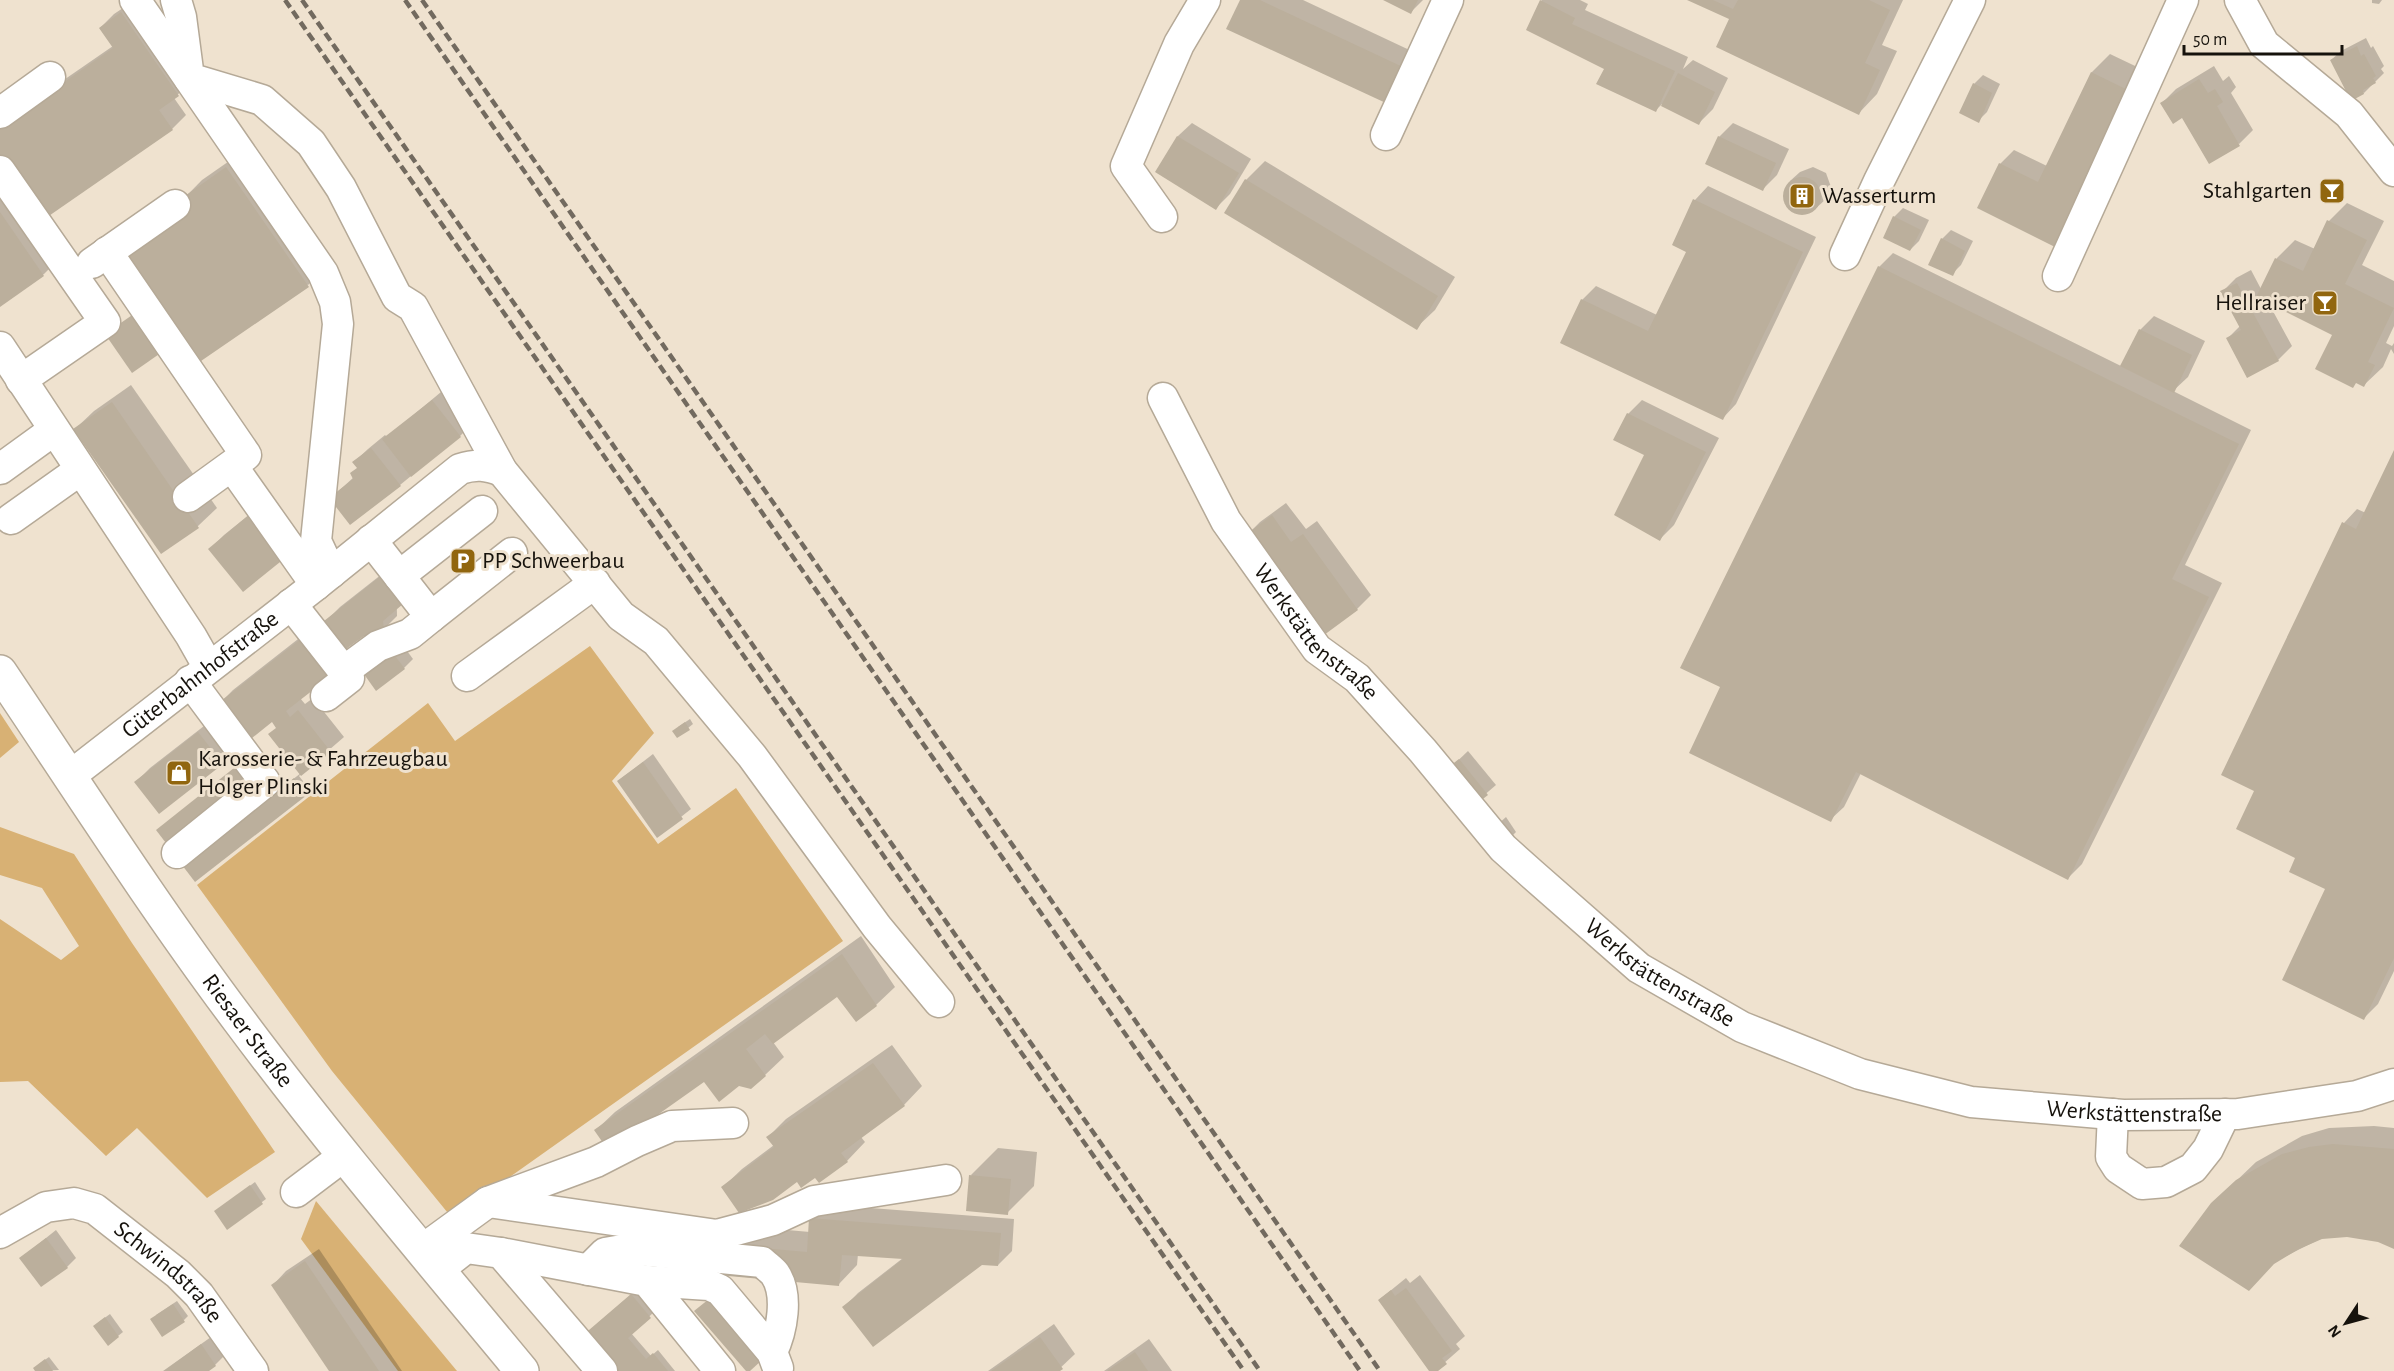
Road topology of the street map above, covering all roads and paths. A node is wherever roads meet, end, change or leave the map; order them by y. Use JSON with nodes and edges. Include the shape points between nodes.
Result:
{"nodes":[{"id":1,"x":135,"y":0,"type":"edge"},
{"id":2,"x":176,"y":0,"type":"edge"},
{"id":3,"x":1205,"y":0,"type":"edge"},
{"id":4,"x":1448,"y":0,"type":"edge"},
{"id":5,"x":1971,"y":0,"type":"edge"},
{"id":6,"x":2183,"y":0,"type":"edge"},
{"id":7,"x":2240,"y":0,"type":"edge"},
{"id":8,"x":50,"y":78,"type":"dead end"},
{"id":9,"x":189,"y":78,"type":"junction"},
{"id":10,"x":0,"y":113,"type":"edge"},
{"id":11,"x":1386,"y":135,"type":"dead end"},
{"id":12,"x":0,"y":171,"type":"edge"},
{"id":13,"x":2394,"y":171,"type":"edge"},
{"id":14,"x":175,"y":205,"type":"dead end"},
{"id":15,"x":1162,"y":217,"type":"dead end"},
{"id":16,"x":107,"y":252,"type":"junction"},
{"id":17,"x":1845,"y":255,"type":"dead end"},
{"id":18,"x":2058,"y":276,"type":"dead end"},
{"id":19,"x":72,"y":277,"type":"junction"},
{"id":20,"x":0,"y":347,"type":"edge"},
{"id":21,"x":21,"y":380,"type":"junction"},
{"id":22,"x":1163,"y":399,"type":"dead end"},
{"id":23,"x":54,"y":430,"type":"junction"},
{"id":24,"x":232,"y":466,"type":"junction"},
{"id":25,"x":0,"y":469,"type":"edge"},
{"id":26,"x":80,"y":470,"type":"junction"},
{"id":27,"x":502,"y":471,"type":"junction"},
{"id":28,"x":188,"y":497,"type":"dead end"},
{"id":29,"x":482,"y":511,"type":"dead end"},
{"id":30,"x":11,"y":519,"type":"dead end"},
{"id":31,"x":371,"y":540,"type":"junction"},
{"id":32,"x":512,"y":553,"type":"dead end"},
{"id":33,"x":399,"y":576,"type":"junction"},
{"id":34,"x":324,"y":579,"type":"junction"},
{"id":35,"x":595,"y":583,"type":"junction"},
{"id":36,"x":291,"y":603,"type":"junction"},
{"id":37,"x":430,"y":617,"type":"junction"},
{"id":38,"x":344,"y":671,"type":"junction"},
{"id":39,"x":0,"y":672,"type":"edge"},
{"id":40,"x":199,"y":674,"type":"junction"},
{"id":41,"x":467,"y":676,"type":"dead end"},
{"id":42,"x":326,"y":696,"type":"dead end"},
{"id":43,"x":70,"y":776,"type":"junction"},
{"id":44,"x":177,"y":853,"type":"dead end"},
{"id":45,"x":939,"y":1002,"type":"dead end"},
{"id":46,"x":2394,"y":1084,"type":"edge"},
{"id":47,"x":2113,"y":1114,"type":"junction"},
{"id":48,"x":2225,"y":1114,"type":"junction"},
{"id":49,"x":733,"y":1123,"type":"dead end"},
{"id":50,"x":345,"y":1155,"type":"junction"},
{"id":51,"x":946,"y":1180,"type":"dead end"},
{"id":52,"x":296,"y":1192,"type":"dead end"},
{"id":53,"x":488,"y":1202,"type":"junction"},
{"id":54,"x":0,"y":1233,"type":"edge"},
{"id":55,"x":501,"y":1253,"type":"junction"},
{"id":56,"x":430,"y":1260,"type":"junction"},
{"id":57,"x":588,"y":1270,"type":"junction"},
{"id":58,"x":647,"y":1281,"type":"junction"},
{"id":59,"x":775,"y":1361,"type":"edge"},
{"id":60,"x":253,"y":1371,"type":"edge"},
{"id":61,"x":522,"y":1371,"type":"edge"},
{"id":62,"x":602,"y":1371,"type":"edge"},
{"id":63,"x":720,"y":1371,"type":"edge"}],
"edges":[{"from":1,"to":9,"type":"street"},
{"from":2,"to":9,"type":"street"},
{"from":3,"to":15,"type":"street","via":[[1179,44],[1126,166]]},
{"from":4,"to":11,"type":"street"},
{"from":5,"to":17,"type":"street"},
{"from":6,"to":18,"type":"street"},
{"from":7,"to":13,"type":"street","via":[[2264,44],[2349,114]]},
{"from":8,"to":10,"type":"street"},
{"from":9,"to":27,"type":"street","via":[[261,100],[310,143],[341,188],[397,297],[413,307]]},
{"from":9,"to":34,"type":"street","via":[[323,273],[335,302],[338,324],[316,540]]},
{"from":12,"to":19,"type":"street"},
{"from":14,"to":16,"type":"street"},
{"from":16,"to":19,"type":"street"},
{"from":16,"to":24,"type":"street","via":[[246,455]]},
{"from":19,"to":21,"type":"street","via":[[105,322]]},
{"from":20,"to":21,"type":"street"},
{"from":21,"to":23,"type":"street"},
{"from":22,"to":47,"type":"street","name":"Werkstättenstraße","via":[[1226,521],[1317,649],[1357,678],[1503,848],[1639,968],[1742,1027],[1860,1074],[1971,1102]]},
{"from":23,"to":25,"type":"street"},
{"from":23,"to":26,"type":"street"},
{"from":24,"to":28,"type":"street"},
{"from":24,"to":34,"type":"street"},
{"from":26,"to":30,"type":"street"},
{"from":26,"to":40,"type":"street","via":[[191,636]]},
{"from":27,"to":31,"type":"street","name":"Güterbahnhofstraße","via":[[488,465],[460,469]]},
{"from":27,"to":35,"type":"street"},
{"from":29,"to":33,"type":"street"},
{"from":31,"to":33,"type":"street"},
{"from":31,"to":34,"type":"street","name":"Güterbahnhofstraße"},
{"from":32,"to":37,"type":"street"},
{"from":33,"to":37,"type":"street"},
{"from":34,"to":36,"type":"street","name":"Güterbahnhofstraße"},
{"from":35,"to":41,"type":"street"},
{"from":35,"to":45,"type":"street","via":[[621,616],[656,641],[752,756],[877,927]]},
{"from":36,"to":38,"type":"street"},
{"from":36,"to":40,"type":"street","name":"Güterbahnhofstraße"},
{"from":37,"to":38,"type":"street","via":[[410,634],[378,645]]},
{"from":38,"to":42,"type":"street","via":[[349,678]]},
{"from":39,"to":43,"type":"main road","name":"Riesaer Straße"},
{"from":40,"to":43,"type":"street","name":"Güterbahnhofstraße"},
{"from":40,"to":44,"type":"street","via":[[266,782]]},
{"from":43,"to":50,"type":"main road","name":"Riesaer Straße","via":[[186,948]]},
{"from":46,"to":48,"type":"street","name":"Werkstättenstraße","via":[[2357,1095]]},
{"from":47,"to":48,"type":"street","name":"Werkstättenstraße"},
{"from":47,"to":48,"type":"street","via":[[2111,1157],[2118,1168],[2142,1184],[2166,1182],[2193,1168],[2208,1149]]},
{"from":49,"to":53,"type":"street","via":[[672,1126],[596,1162]]},
{"from":50,"to":52,"type":"street"},
{"from":50,"to":56,"type":"main road","name":"Riesaer Straße"},
{"from":51,"to":53,"type":"street","via":[[814,1201],[773,1220],[717,1235]]},
{"from":53,"to":56,"type":"street"},
{"from":54,"to":60,"type":"street","name":"Schwindstraße","via":[[46,1207],[74,1203],[95,1209],[199,1294]]},
{"from":55,"to":56,"type":"street","via":[[466,1248]]},
{"from":55,"to":57,"type":"street"},
{"from":55,"to":62,"type":"street"},
{"from":56,"to":61,"type":"main road","name":"Riesaer Straße"},
{"from":57,"to":58,"type":"street"},
{"from":57,"to":59,"type":"street","via":[[605,1253],[628,1249],[762,1262],[775,1274],[781,1287],[780,1337]]},
{"from":58,"to":59,"type":"street","via":[[709,1285],[720,1290]]},
{"from":58,"to":63,"type":"street"}]}
